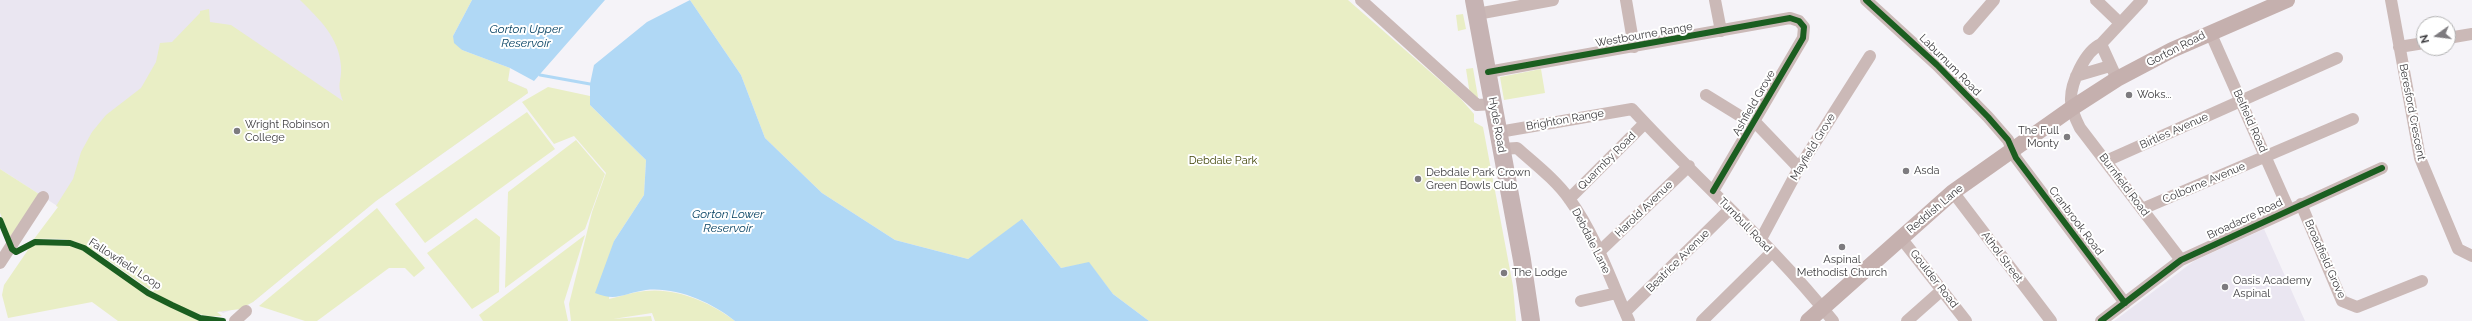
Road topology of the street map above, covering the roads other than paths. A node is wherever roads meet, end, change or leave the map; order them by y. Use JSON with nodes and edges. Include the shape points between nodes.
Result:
{"nodes":[{"id":1,"x":1361,"y":0,"type":"edge"},
{"id":2,"x":1553,"y":0,"type":"edge"},
{"id":3,"x":1626,"y":0,"type":"edge"},
{"id":4,"x":1715,"y":0,"type":"edge"},
{"id":5,"x":1866,"y":0,"type":"edge"},
{"id":6,"x":1994,"y":0,"type":"edge"},
{"id":7,"x":2096,"y":0,"type":"edge"},
{"id":8,"x":2142,"y":0,"type":"edge"},
{"id":9,"x":2285,"y":0,"type":"edge"},
{"id":10,"x":2391,"y":0,"type":"edge"},
{"id":11,"x":1476,"y":7,"type":"edge"},
{"id":12,"x":1802,"y":23,"type":"joint"},
{"id":13,"x":2120,"y":23,"type":"junction"},
{"id":14,"x":1969,"y":29,"type":"dead end"},
{"id":15,"x":1721,"y":31,"type":"junction"},
{"id":16,"x":2210,"y":32,"type":"junction"},
{"id":17,"x":2472,"y":34,"type":"edge"},
{"id":18,"x":2456,"y":37,"type":"edge"},
{"id":19,"x":2101,"y":44,"type":"junction"},
{"id":20,"x":2416,"y":44,"type":"edge"},
{"id":21,"x":1634,"y":46,"type":"junction"},
{"id":22,"x":2399,"y":47,"type":"junction"},
{"id":23,"x":1870,"y":56,"type":"dead end"},
{"id":24,"x":2337,"y":58,"type":"dead end"},
{"id":25,"x":1488,"y":72,"type":"junction"},
{"id":26,"x":2113,"y":73,"type":"junction"},
{"id":27,"x":2076,"y":76,"type":"junction"},
{"id":28,"x":1706,"y":95,"type":"dead end"},
{"id":29,"x":2241,"y":101,"type":"junction"},
{"id":30,"x":1494,"y":104,"type":"junction"},
{"id":31,"x":2072,"y":108,"type":"junction"},
{"id":32,"x":1632,"y":109,"type":"joint"},
{"id":33,"x":2352,"y":119,"type":"dead end"},
{"id":34,"x":1755,"y":122,"type":"junction"},
{"id":35,"x":1645,"y":123,"type":"junction"},
{"id":36,"x":1500,"y":140,"type":"junction"},
{"id":37,"x":2012,"y":150,"type":"junction"},
{"id":38,"x":2266,"y":156,"type":"junction"},
{"id":39,"x":2106,"y":161,"type":"junction"},
{"id":40,"x":1689,"y":166,"type":"junction"},
{"id":41,"x":1799,"y":168,"type":"junction"},
{"id":42,"x":2382,"y":168,"type":"dead end"},
{"id":43,"x":1713,"y":191,"type":"junction"},
{"id":44,"x":1953,"y":192,"type":"junction"},
{"id":45,"x":43,"y":197,"type":"dead end"},
{"id":46,"x":1569,"y":199,"type":"junction"},
{"id":47,"x":2301,"y":204,"type":"junction"},
{"id":48,"x":1730,"y":209,"type":"junction"},
{"id":49,"x":2142,"y":209,"type":"junction"},
{"id":50,"x":2289,"y":210,"type":"junction"},
{"id":51,"x":1901,"y":238,"type":"junction"},
{"id":52,"x":1761,"y":239,"type":"junction"},
{"id":53,"x":1599,"y":252,"type":"junction"},
{"id":54,"x":1772,"y":252,"type":"junction"},
{"id":55,"x":2472,"y":256,"type":"edge"},
{"id":56,"x":2181,"y":260,"type":"junction"},
{"id":57,"x":0,"y":263,"type":"edge"},
{"id":58,"x":2422,"y":282,"type":"dead end"},
{"id":59,"x":1942,"y":290,"type":"junction"},
{"id":60,"x":1617,"y":293,"type":"junction"},
{"id":61,"x":1581,"y":301,"type":"dead end"},
{"id":62,"x":2125,"y":304,"type":"junction"},
{"id":63,"x":1824,"y":308,"type":"junction"},
{"id":64,"x":246,"y":311,"type":"dead end"},
{"id":65,"x":1628,"y":317,"type":"edge"},
{"id":66,"x":235,"y":321,"type":"edge"},
{"id":67,"x":1531,"y":321,"type":"edge"},
{"id":68,"x":1702,"y":321,"type":"edge"},
{"id":69,"x":1808,"y":321,"type":"edge"},
{"id":70,"x":1833,"y":321,"type":"edge"},
{"id":71,"x":1907,"y":321,"type":"edge"},
{"id":72,"x":1966,"y":321,"type":"edge"},
{"id":73,"x":2051,"y":321,"type":"edge"},
{"id":74,"x":2102,"y":321,"type":"edge"}],
"edges":[{"from":1,"to":30,"type":"street","via":[[1477,105]]},
{"from":2,"to":11,"type":"street"},
{"from":3,"to":21,"type":"street"},
{"from":4,"to":15,"type":"street"},
{"from":5,"to":37,"type":"street","name":"Laburnum Road","via":[[1938,65],[1988,117],[2008,140]]},
{"from":6,"to":14,"type":"street"},
{"from":7,"to":13,"type":"street"},
{"from":8,"to":13,"type":"street"},
{"from":9,"to":16,"type":"main road","name":"Gorton Road"},
{"from":10,"to":22,"type":"street","name":"Beresford Crescent"},
{"from":11,"to":25,"type":"highway","name":"Hyde Road"},
{"from":12,"to":15,"type":"street","name":"Westbourne Range","via":[[1790,18]]},
{"from":12,"to":34,"type":"street","name":"Ashfield Grove","via":[[1805,31],[1803,38]]},
{"from":13,"to":19,"type":"street"},
{"from":15,"to":21,"type":"street","name":"Westbourne Range"},
{"from":16,"to":26,"type":"main road","name":"Gorton Road"},
{"from":16,"to":29,"type":"street","name":"Belfield Road"},
{"from":17,"to":18,"type":"street"},
{"from":19,"to":26,"type":"street"},
{"from":19,"to":27,"type":"street","via":[[2096,47]]},
{"from":20,"to":22,"type":"street"},
{"from":21,"to":25,"type":"street","name":"Westbourne Range"},
{"from":22,"to":55,"type":"street","name":"Beresford Crescent","via":[[2420,158],[2458,249]]},
{"from":23,"to":41,"type":"street","name":"Mayfield Grove"},
{"from":24,"to":29,"type":"street","name":"Birtles Avenue"},
{"from":25,"to":30,"type":"highway","name":"Hyde Road"},
{"from":26,"to":27,"type":"street"},
{"from":26,"to":31,"type":"main road","name":"Gorton Road"},
{"from":27,"to":31,"type":"street"},
{"from":28,"to":34,"type":"street","via":[[1745,119]]},
{"from":29,"to":38,"type":"street","name":"Belfield Road"},
{"from":29,"to":39,"type":"street","name":"Birtles Avenue"},
{"from":30,"to":36,"type":"highway","name":"Hyde Road"},
{"from":31,"to":37,"type":"main road","name":"Reddish Lane"},
{"from":31,"to":39,"type":"street","name":"Burnfield Road","via":[[2080,128]]},
{"from":32,"to":35,"type":"street","name":"Turnbull Road"},
{"from":32,"to":36,"type":"street","name":"Brighton Range"},
{"from":33,"to":38,"type":"street","name":"Colborne Avenue"},
{"from":34,"to":41,"type":"street"},
{"from":34,"to":43,"type":"street","name":"Ashfield Grove"},
{"from":35,"to":40,"type":"street","name":"Turnbull Road"},
{"from":35,"to":46,"type":"street","name":"Quarmby Road"},
{"from":36,"to":46,"type":"street","name":"Debdale Lane","via":[[1517,148],[1556,183]]},
{"from":36,"to":67,"type":"highway","name":"Hyde Road"},
{"from":37,"to":44,"type":"main road","name":"Reddish Lane"},
{"from":37,"to":62,"type":"street","name":"Cranbrook Road"},
{"from":38,"to":49,"type":"street","name":"Colborne Avenue"},
{"from":38,"to":50,"type":"street","name":"Belfield Road"},
{"from":39,"to":49,"type":"street","name":"Burnfield Road"},
{"from":40,"to":43,"type":"street","name":"Turnbull Road"},
{"from":40,"to":53,"type":"street","name":"Harold Avenue"},
{"from":41,"to":52,"type":"street","name":"Mayfield Grove"},
{"from":42,"to":47,"type":"street","name":"Broadacre Road"},
{"from":43,"to":48,"type":"street","name":"Turnbull Road"},
{"from":44,"to":51,"type":"main road","name":"Reddish Lane"},
{"from":44,"to":73,"type":"street","name":"Athol Street"},
{"from":45,"to":57,"type":"street"},
{"from":46,"to":53,"type":"street","name":"Debdale Lane"},
{"from":47,"to":50,"type":"street","name":"Broadacre Road"},
{"from":47,"to":58,"type":"street","name":"Broadfield Grove","via":[[2342,301],[2357,307]]},
{"from":48,"to":52,"type":"street","name":"Turnbull Road"},
{"from":48,"to":65,"type":"street","name":"Beatrice Avenue"},
{"from":49,"to":56,"type":"street","name":"Burnfield Road"},
{"from":50,"to":56,"type":"street","name":"Broadacre Road"},
{"from":51,"to":59,"type":"street","name":"Goulder Road"},
{"from":51,"to":63,"type":"main road","name":"Reddish Lane"},
{"from":52,"to":54,"type":"street","name":"Turnbull Road"},
{"from":53,"to":60,"type":"street","name":"Debdale Lane"},
{"from":54,"to":63,"type":"street","name":"Turnbull Road"},
{"from":54,"to":68,"type":"street"},
{"from":56,"to":62,"type":"street","name":"Broadacre Road"},
{"from":59,"to":71,"type":"street"},
{"from":59,"to":72,"type":"street","name":"Goulder Road"},
{"from":60,"to":61,"type":"street"},
{"from":60,"to":65,"type":"street","name":"Debdale Lane"},
{"from":62,"to":74,"type":"street","name":"Broadacre Road"},
{"from":63,"to":69,"type":"main road","name":"Reddish Lane"},
{"from":63,"to":70,"type":"street","name":"Turnbull Road"},
{"from":64,"to":66,"type":"street"}]}
